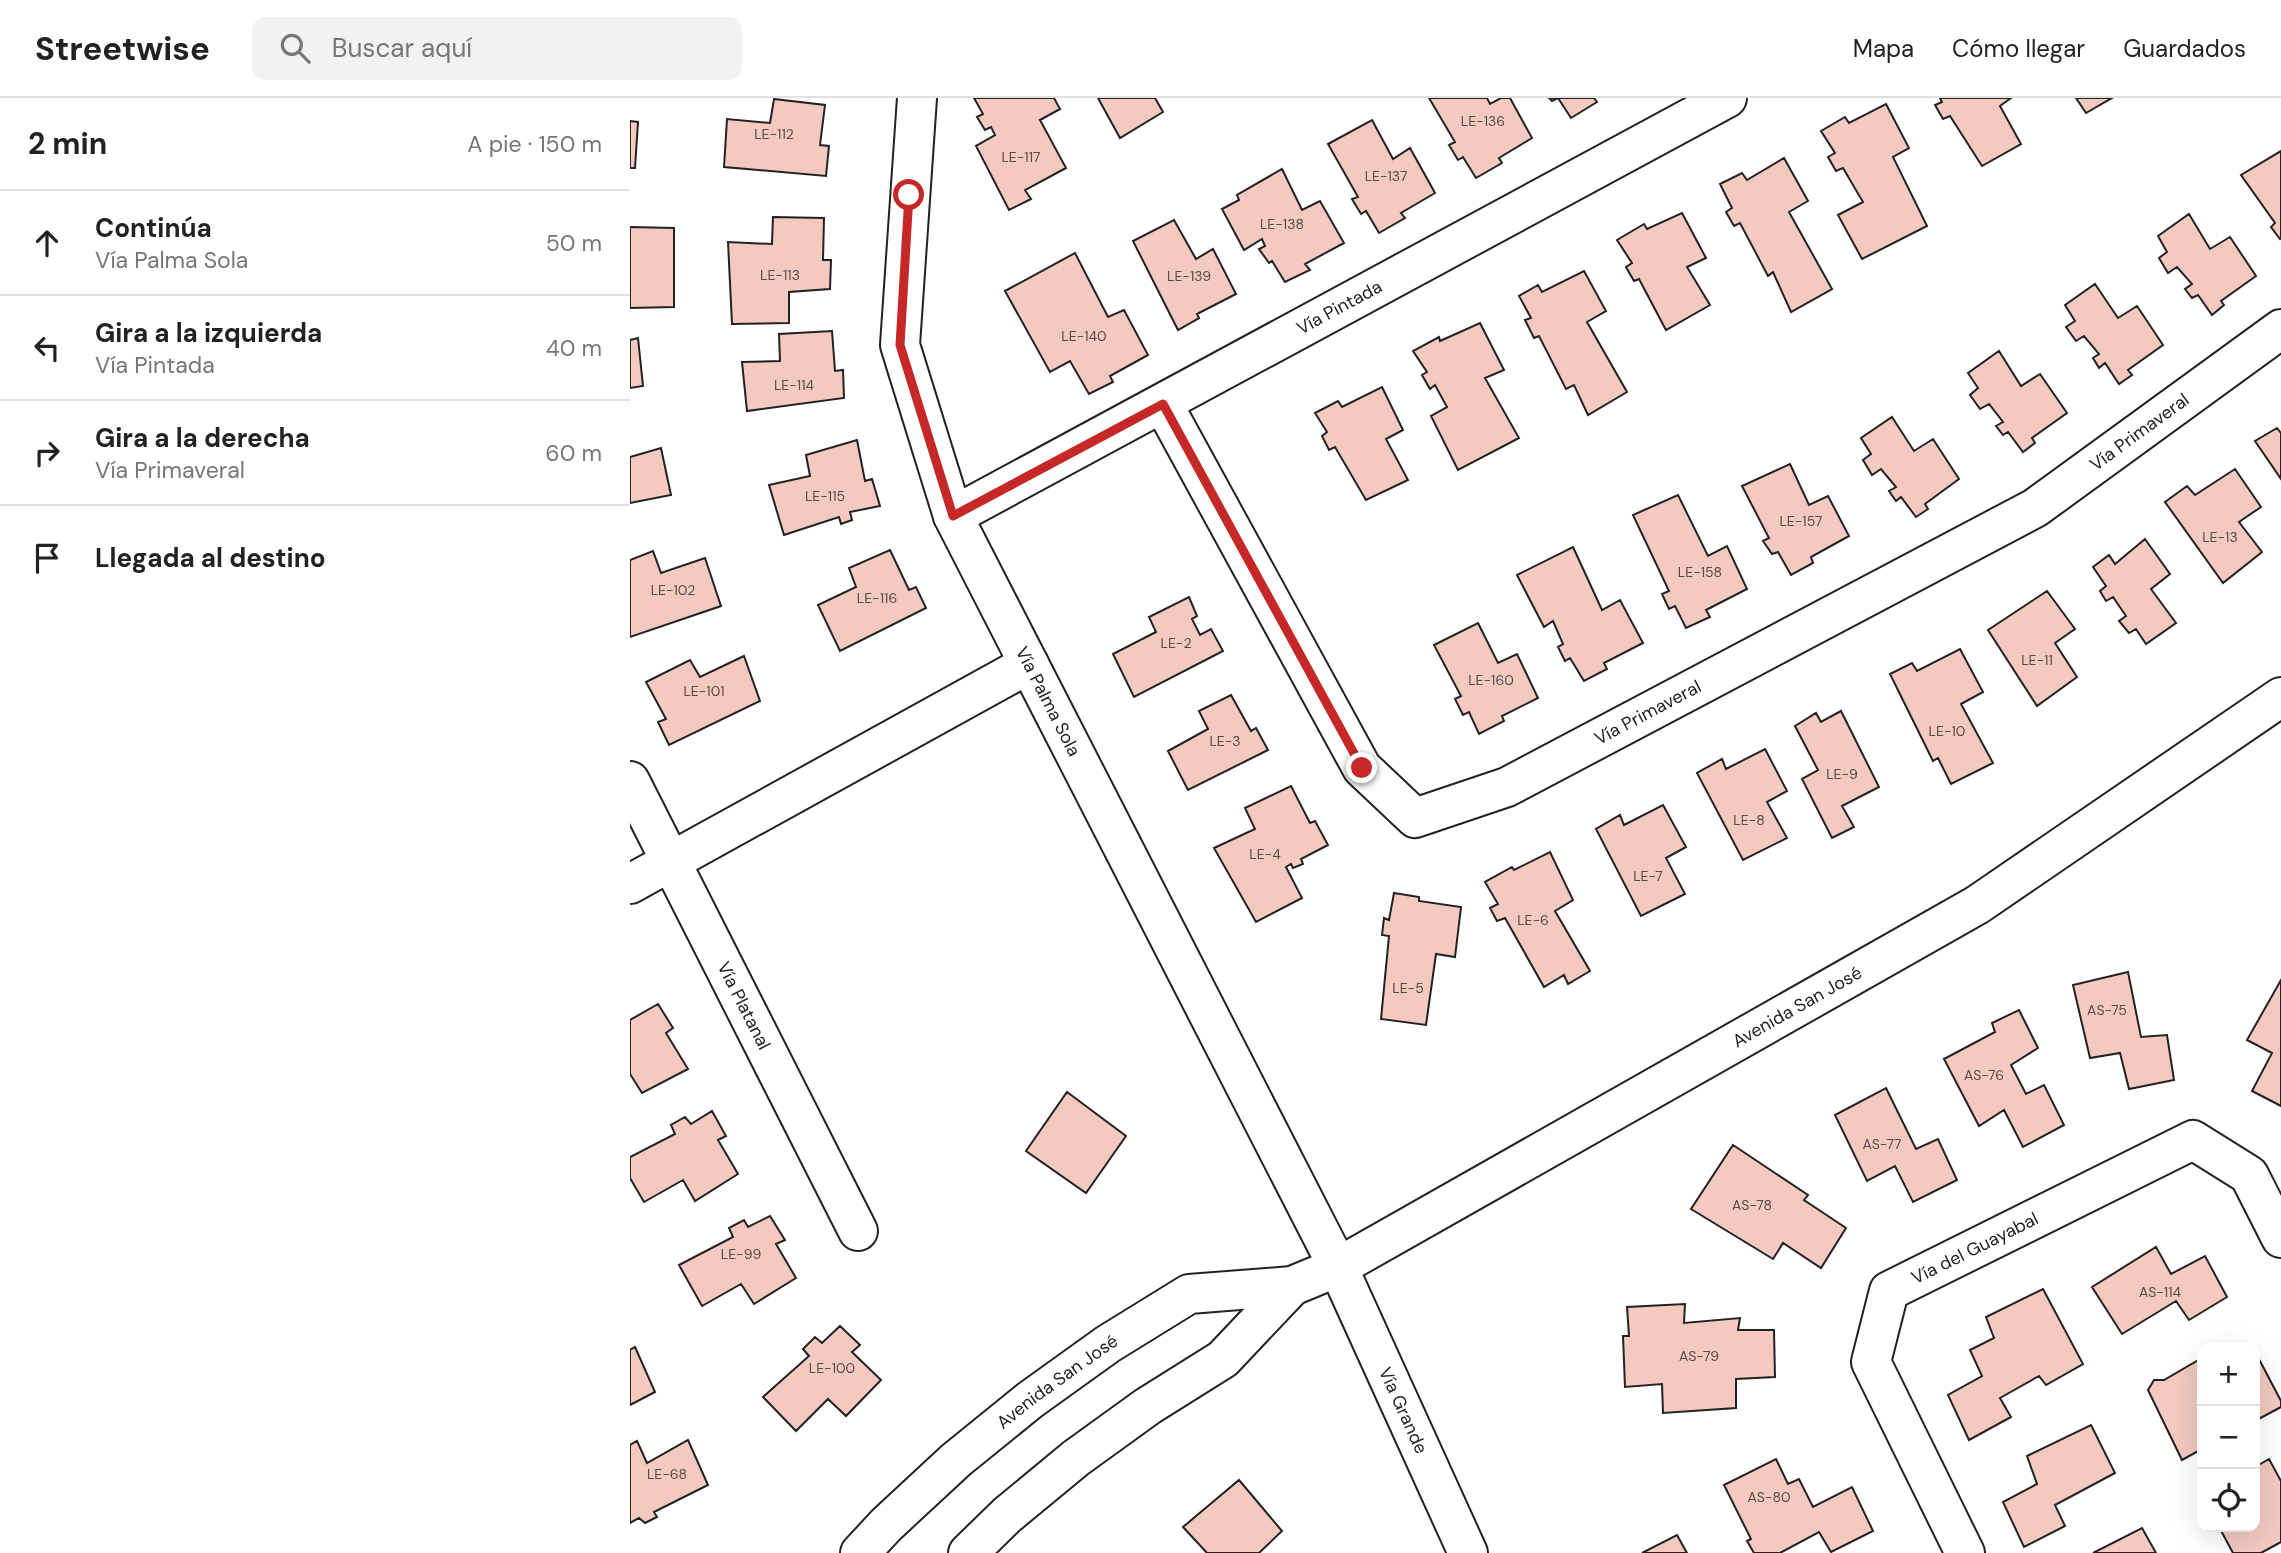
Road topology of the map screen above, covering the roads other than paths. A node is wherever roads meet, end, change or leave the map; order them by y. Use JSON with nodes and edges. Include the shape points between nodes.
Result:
{"nodes":[{"id":1,"x":917,"y":98,"type":"edge"},
{"id":2,"x":1727,"y":98,"type":"edge"},
{"id":3,"x":2281,"y":329,"type":"edge"},
{"id":4,"x":1163,"y":404,"type":"junction"},
{"id":5,"x":953,"y":516,"type":"junction"},
{"id":6,"x":1029,"y":664,"type":"junction"},
{"id":7,"x":2281,"y":697,"type":"edge"},
{"id":8,"x":630,"y":781,"type":"edge"},
{"id":9,"x":670,"y":862,"type":"junction"},
{"id":10,"x":630,"y":884,"type":"edge"},
{"id":11,"x":858,"y":1231,"type":"dead end"},
{"id":12,"x":2281,"y":1238,"type":"edge"},
{"id":13,"x":1338,"y":1267,"type":"junction"},
{"id":14,"x":1292,"y":1286,"type":"junction"},
{"id":15,"x":860,"y":1553,"type":"edge"},
{"id":16,"x":968,"y":1553,"type":"edge"},
{"id":17,"x":1468,"y":1553,"type":"edge"},
{"id":18,"x":1965,"y":1553,"type":"edge"}],
"edges":[{"from":1,"to":5,"type":"street","name":"Vía Palma Sola","via":[[900,345]]},
{"from":2,"to":4,"type":"street","name":"Vía Pintada"},
{"from":3,"to":4,"type":"street","name":"Vía Primaveral","via":[[2035,508],[1507,787],[1415,817],[1362,768]]},
{"from":4,"to":5,"type":"street","name":"Vía Pintada"},
{"from":5,"to":6,"type":"street","name":"Vía Palma Sola"},
{"from":6,"to":9,"type":"street"},
{"from":6,"to":13,"type":"street","name":"Vía Palma Sola"},
{"from":7,"to":13,"type":"street","name":"Avenida San José","via":[[1978,905]]},
{"from":8,"to":9,"type":"street","name":"Vía Platanal"},
{"from":9,"to":10,"type":"street"},
{"from":9,"to":11,"type":"street","name":"Vía Platanal"},
{"from":12,"to":18,"type":"street","name":"Vía del Guayabal","via":[[2249,1175],[2193,1140],[1889,1291],[1871,1362]]},
{"from":13,"to":14,"type":"street","name":"Avenida San José"},
{"from":13,"to":17,"type":"street","name":"Vía Grande"},
{"from":14,"to":15,"type":"street","name":"Avenida San José","via":[[1189,1294],[1108,1344],[956,1460]]},
{"from":14,"to":16,"type":"street","name":"Avenida San José","via":[[1223,1359],[1076,1458]]}]}
